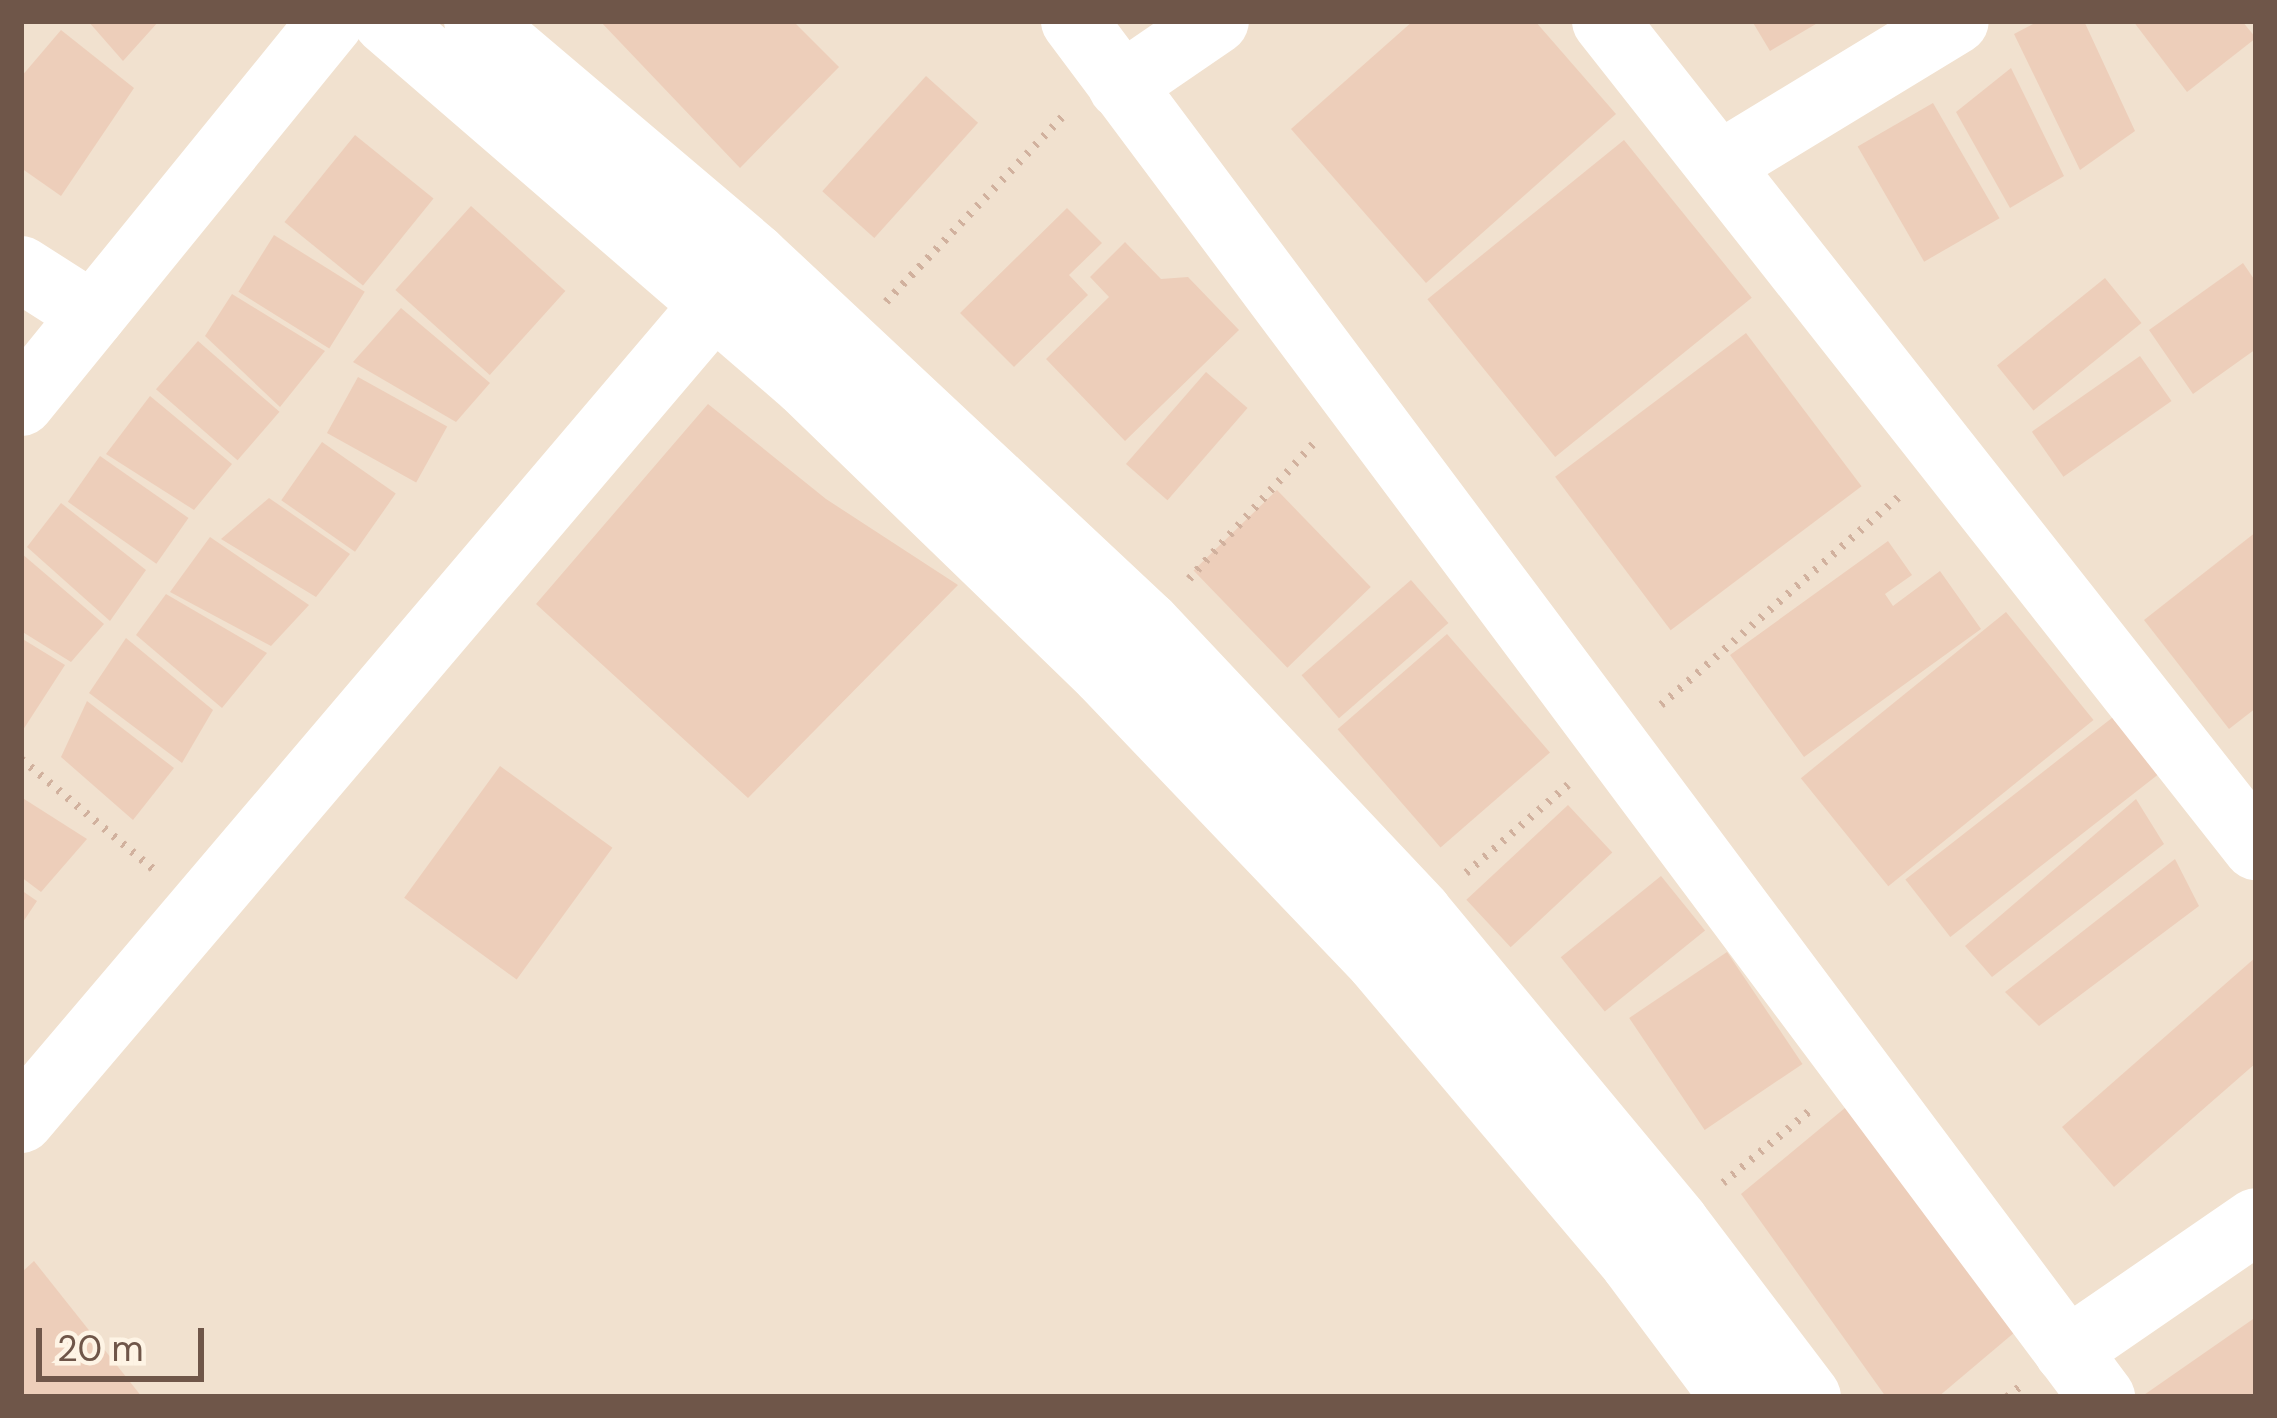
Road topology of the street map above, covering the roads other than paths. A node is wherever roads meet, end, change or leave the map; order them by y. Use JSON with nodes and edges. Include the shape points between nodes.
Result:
{"nodes":[{"id":1,"x":331,"y":21,"type":"edge"},
{"id":2,"x":386,"y":21,"type":"edge"},
{"id":3,"x":477,"y":21,"type":"edge"},
{"id":4,"x":1216,"y":21,"type":"edge"},
{"id":5,"x":1605,"y":21,"type":"edge"},
{"id":6,"x":1957,"y":21,"type":"edge"},
{"id":7,"x":1101,"y":59,"type":"edge"},
{"id":8,"x":1719,"y":165,"type":"junction"},
{"id":9,"x":21,"y":269,"type":"edge"},
{"id":10,"x":735,"y":280,"type":"junction"},
{"id":11,"x":93,"y":315,"type":"junction"},
{"id":12,"x":21,"y":403,"type":"edge"},
{"id":13,"x":2256,"y":847,"type":"edge"},
{"id":14,"x":21,"y":1120,"type":"edge"},
{"id":15,"x":2256,"y":1221,"type":"edge"},
{"id":16,"x":2085,"y":1374,"type":"edge"},
{"id":17,"x":1734,"y":1397,"type":"edge"},
{"id":18,"x":1808,"y":1397,"type":"edge"}],
"edges":[{"from":1,"to":11,"type":"street"},
{"from":2,"to":10,"type":"street"},
{"from":3,"to":10,"type":"street"},
{"from":4,"to":7,"type":"street"},
{"from":5,"to":8,"type":"street"},
{"from":6,"to":8,"type":"street"},
{"from":7,"to":16,"type":"street"},
{"from":8,"to":13,"type":"street"},
{"from":9,"to":11,"type":"street"},
{"from":10,"to":14,"type":"street"},
{"from":10,"to":17,"type":"street","via":[[1378,961],[1633,1262]]},
{"from":10,"to":18,"type":"street","via":[[848,342],[1147,624],[1419,913],[1676,1223]]},
{"from":11,"to":12,"type":"street"},
{"from":15,"to":16,"type":"street"}]}
